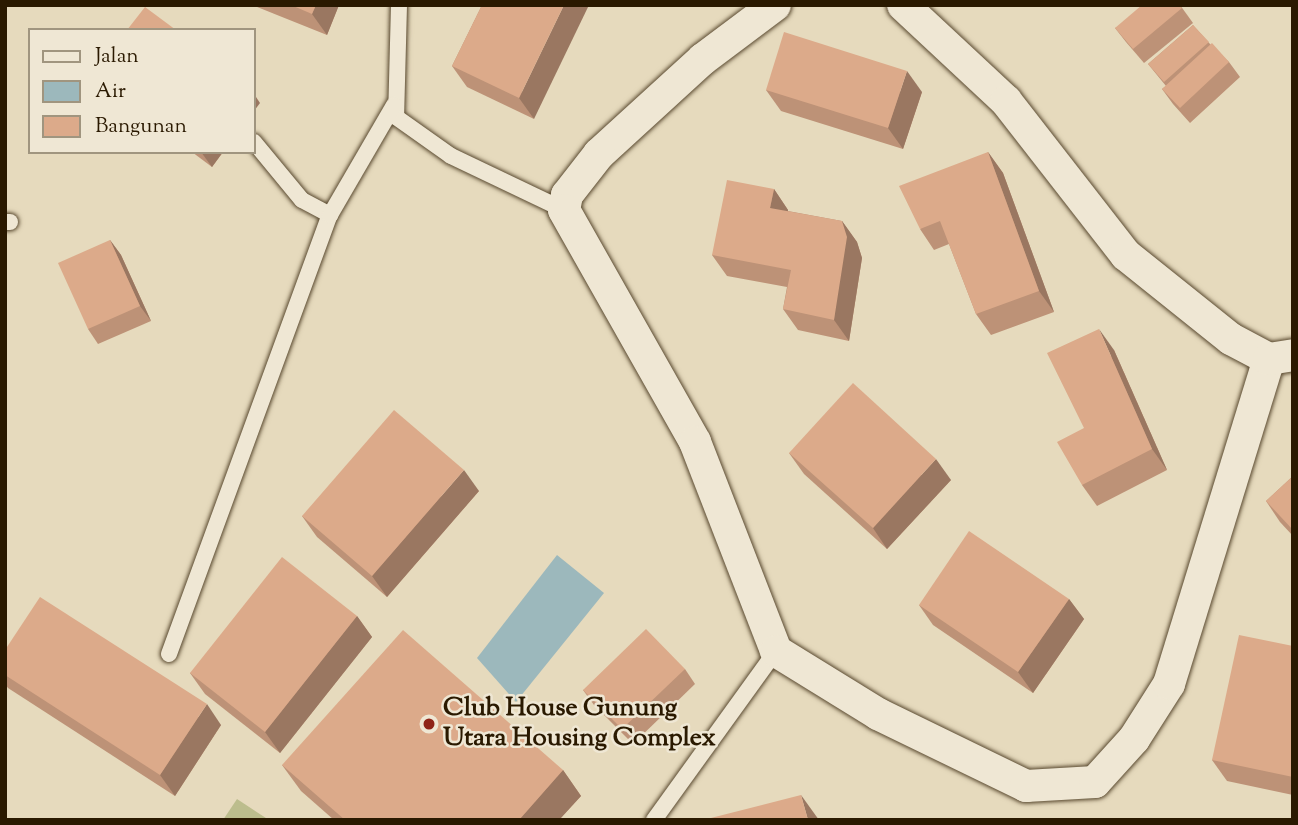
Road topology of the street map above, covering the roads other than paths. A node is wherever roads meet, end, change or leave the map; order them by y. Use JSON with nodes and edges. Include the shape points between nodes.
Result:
{"nodes":[{"id":1,"x":399,"y":5,"type":"edge"},
{"id":2,"x":775,"y":5,"type":"edge"},
{"id":3,"x":903,"y":5,"type":"edge"},
{"id":4,"x":394,"y":105,"type":"junction"},
{"id":5,"x":256,"y":144,"type":"edge"},
{"id":6,"x":564,"y":210,"type":"junction"},
{"id":7,"x":330,"y":215,"type":"junction"},
{"id":8,"x":1281,"y":357,"type":"edge"},
{"id":9,"x":776,"y":651,"type":"junction"},
{"id":10,"x":169,"y":654,"type":"dead end"},
{"id":11,"x":654,"y":820,"type":"edge"}],
"edges":[{"from":1,"to":4,"type":"lane"},
{"from":2,"to":6,"type":"street","via":[[599,154],[567,195]]},
{"from":3,"to":8,"type":"street","via":[[1006,101],[1126,255],[1220,332]]},
{"from":4,"to":6,"type":"lane","via":[[404,127],[452,156]]},
{"from":4,"to":7,"type":"lane"},
{"from":5,"to":7,"type":"lane","via":[[302,200]]},
{"from":6,"to":9,"type":"street","via":[[695,442]]},
{"from":7,"to":10,"type":"lane"},
{"from":8,"to":9,"type":"street","via":[[1169,684],[1134,739],[1095,782],[1026,786],[878,714]]},
{"from":9,"to":11,"type":"lane"}]}
